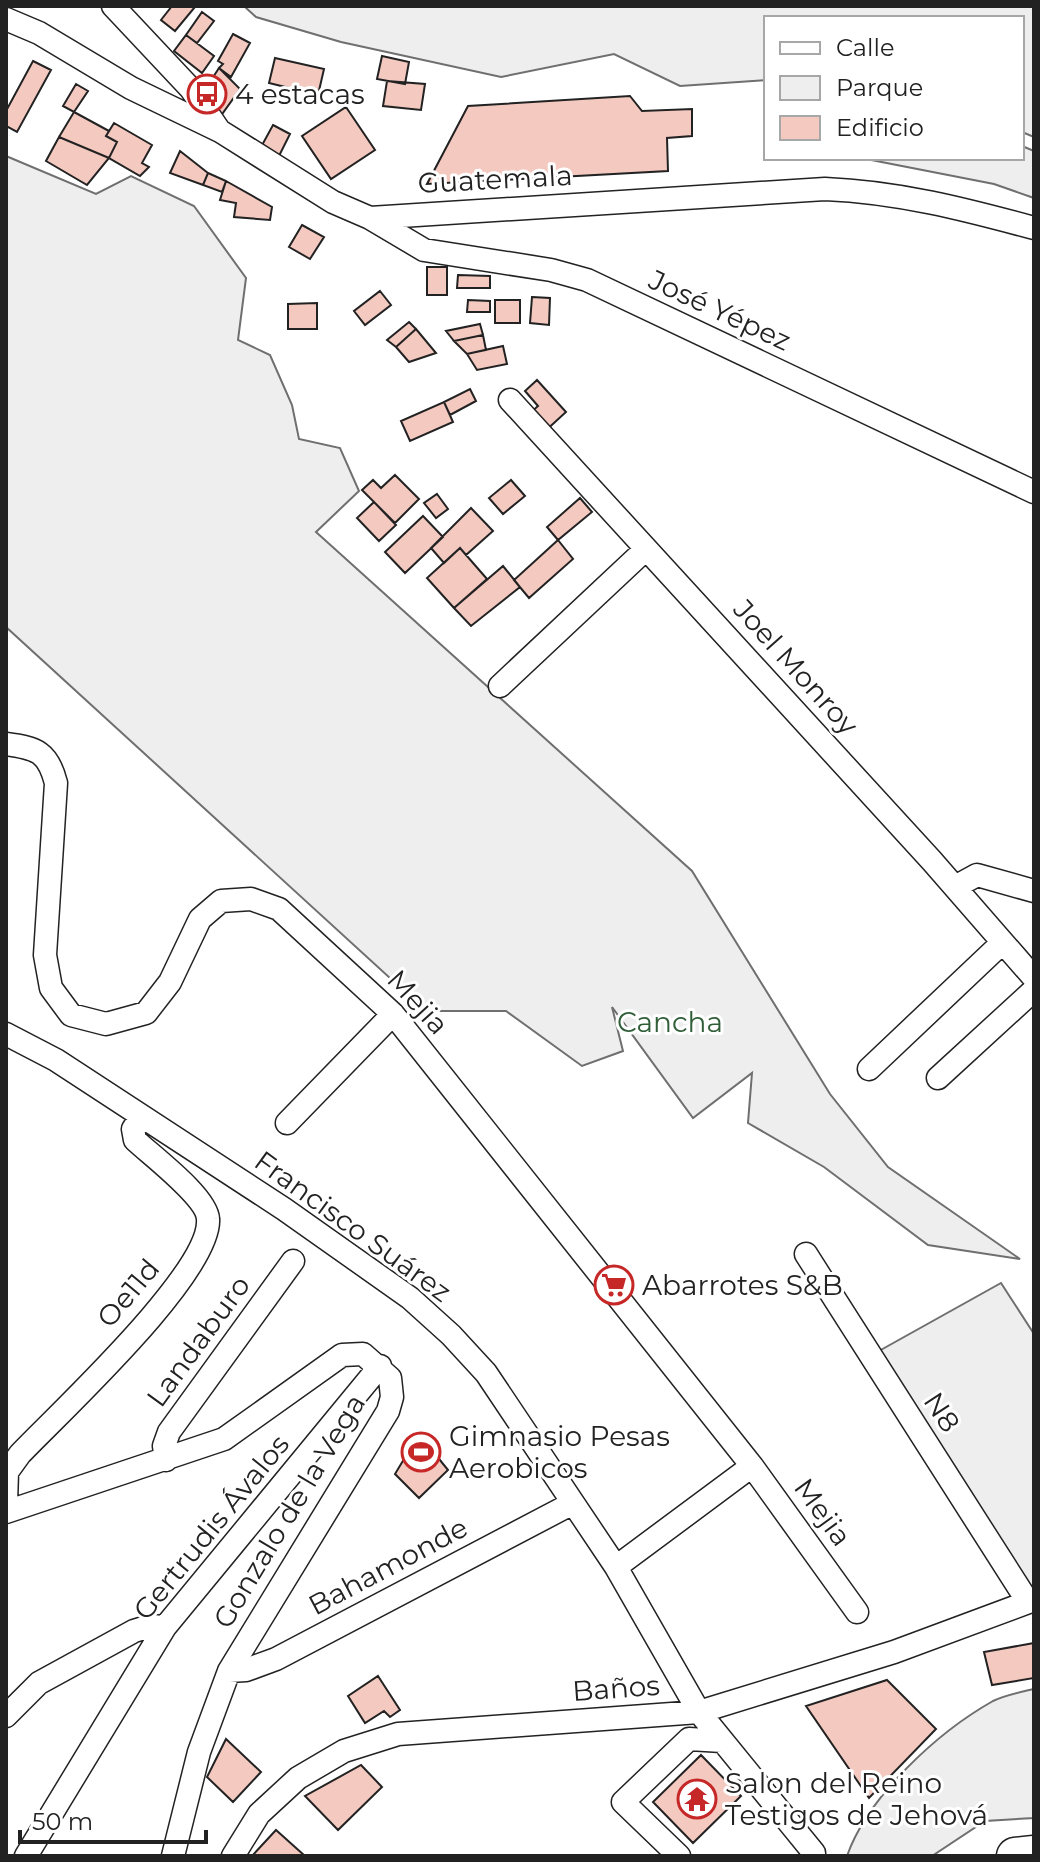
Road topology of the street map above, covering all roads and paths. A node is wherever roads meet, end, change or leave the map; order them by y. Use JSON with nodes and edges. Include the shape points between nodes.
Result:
{"nodes":[{"id":1,"x":113,"y":6,"type":"edge"},
{"id":2,"x":6,"y":19,"type":"edge"},
{"id":3,"x":220,"y":131,"type":"junction"},
{"id":4,"x":370,"y":218,"type":"junction"},
{"id":5,"x":1034,"y":228,"type":"edge"},
{"id":6,"x":510,"y":400,"type":"dead end"},
{"id":7,"x":1034,"y":492,"type":"edge"},
{"id":8,"x":646,"y":549,"type":"junction"},
{"id":9,"x":500,"y":686,"type":"dead end"},
{"id":10,"x":6,"y":744,"type":"edge"},
{"id":11,"x":955,"y":887,"type":"junction"},
{"id":12,"x":1034,"y":891,"type":"edge"},
{"id":13,"x":1002,"y":943,"type":"junction"},
{"id":14,"x":1034,"y":978,"type":"edge"},
{"id":15,"x":1034,"y":990,"type":"edge"},
{"id":16,"x":393,"y":1014,"type":"junction"},
{"id":17,"x":6,"y":1034,"type":"edge"},
{"id":18,"x":869,"y":1069,"type":"dead end"},
{"id":19,"x":938,"y":1078,"type":"dead end"},
{"id":20,"x":141,"y":1117,"type":"junction"},
{"id":21,"x":287,"y":1123,"type":"dead end"},
{"id":22,"x":806,"y":1254,"type":"dead end"},
{"id":23,"x":293,"y":1261,"type":"dead end"},
{"id":24,"x":380,"y":1366,"type":"junction"},
{"id":25,"x":166,"y":1460,"type":"junction"},
{"id":26,"x":752,"y":1466,"type":"junction"},
{"id":27,"x":6,"y":1503,"type":"edge"},
{"id":28,"x":573,"y":1503,"type":"junction"},
{"id":29,"x":6,"y":1512,"type":"edge"},
{"id":30,"x":616,"y":1567,"type":"junction"},
{"id":31,"x":1031,"y":1601,"type":"edge"},
{"id":32,"x":857,"y":1612,"type":"dead end"},
{"id":33,"x":165,"y":1627,"type":"junction"},
{"id":34,"x":229,"y":1671,"type":"junction"},
{"id":35,"x":699,"y":1712,"type":"junction"},
{"id":36,"x":6,"y":1716,"type":"edge"},
{"id":37,"x":722,"y":1741,"type":"junction"},
{"id":38,"x":814,"y":1853,"type":"dead end"},
{"id":39,"x":1034,"y":1854,"type":"edge"},
{"id":40,"x":26,"y":1856,"type":"edge"},
{"id":41,"x":173,"y":1856,"type":"edge"},
{"id":42,"x":233,"y":1856,"type":"edge"},
{"id":43,"x":679,"y":1856,"type":"edge"},
{"id":44,"x":1015,"y":1856,"type":"edge"}],
"edges":[{"from":1,"to":3,"type":"street","via":[[191,89]]},
{"from":2,"to":3,"type":"street","name":"Guatemala"},
{"from":3,"to":4,"type":"street","name":"Guatemala","via":[[333,202]]},
{"from":4,"to":5,"type":"street","name":"Guatemala","via":[[825,189],[926,199]]},
{"from":4,"to":7,"type":"street","name":"José Yépez","via":[[424,250],[587,280]]},
{"from":6,"to":8,"type":"street","name":"Joel Monroy"},
{"from":8,"to":9,"type":"street"},
{"from":8,"to":11,"type":"street","name":"Joel Monroy"},
{"from":10,"to":16,"type":"street","name":"Mejia","via":[[32,748],[51,762],[56,783],[45,955],[51,988],[71,1015],[106,1024],[146,1013],[170,982],[200,919],[221,901],[251,899],[279,909]]},
{"from":11,"to":12,"type":"street","via":[[977,875]]},
{"from":11,"to":13,"type":"street","name":"Joel Monroy"},
{"from":13,"to":14,"type":"street","name":"Joel Monroy"},
{"from":13,"to":18,"type":"street"},
{"from":15,"to":19,"type":"street"},
{"from":16,"to":21,"type":"street"},
{"from":16,"to":26,"type":"street","name":"Mejia"},
{"from":17,"to":20,"type":"street","name":"Francisco Suárez","via":[[56,1060]]},
{"from":20,"to":27,"type":"street","name":"Oe11d","via":[[133,1129],[135,1140],[202,1202],[209,1218],[205,1237],[170,1296],[20,1454],[7,1472]]},
{"from":20,"to":28,"type":"street","name":"Francisco Suárez","via":[[410,1298],[486,1373]]},
{"from":22,"to":31,"type":"street","name":"N8"},
{"from":23,"to":25,"type":"street","name":"Landaburo","via":[[169,1432]]},
{"from":24,"to":25,"type":"street","name":"Gonzalo de la Vega","via":[[363,1354],[342,1355],[224,1439]]},
{"from":24,"to":33,"type":"street","name":"Gertrudis Ávalos"},
{"from":24,"to":34,"type":"street","name":"Gonzalo de la Vega","via":[[390,1378],[388,1411]]},
{"from":25,"to":29,"type":"street","name":"Gonzalo de la Vega"},
{"from":26,"to":30,"type":"street"},
{"from":26,"to":32,"type":"street","name":"Mejia"},
{"from":28,"to":30,"type":"street","name":"Francisco Suárez"},
{"from":28,"to":34,"type":"street","name":"Bahamonde","via":[[276,1659]]},
{"from":30,"to":35,"type":"street","name":"Francisco Suárez"},
{"from":31,"to":35,"type":"street","name":"Baños","via":[[894,1652]]},
{"from":33,"to":36,"type":"street","via":[[134,1631],[39,1683]]},
{"from":33,"to":40,"type":"street","name":"Gertrudis Ávalos"},
{"from":34,"to":41,"type":"street","name":"Gonzalo de la Vega","via":[[199,1752]]},
{"from":35,"to":37,"type":"street","name":"Francisco Suárez"},
{"from":35,"to":42,"type":"street","name":"Baños","via":[[398,1734],[344,1751],[298,1778],[259,1814]]},
{"from":37,"to":38,"type":"street","name":"Francisco Suárez"},
{"from":37,"to":43,"type":"street","via":[[689,1739],[623,1802]]},
{"from":39,"to":44,"type":"main road"}]}
